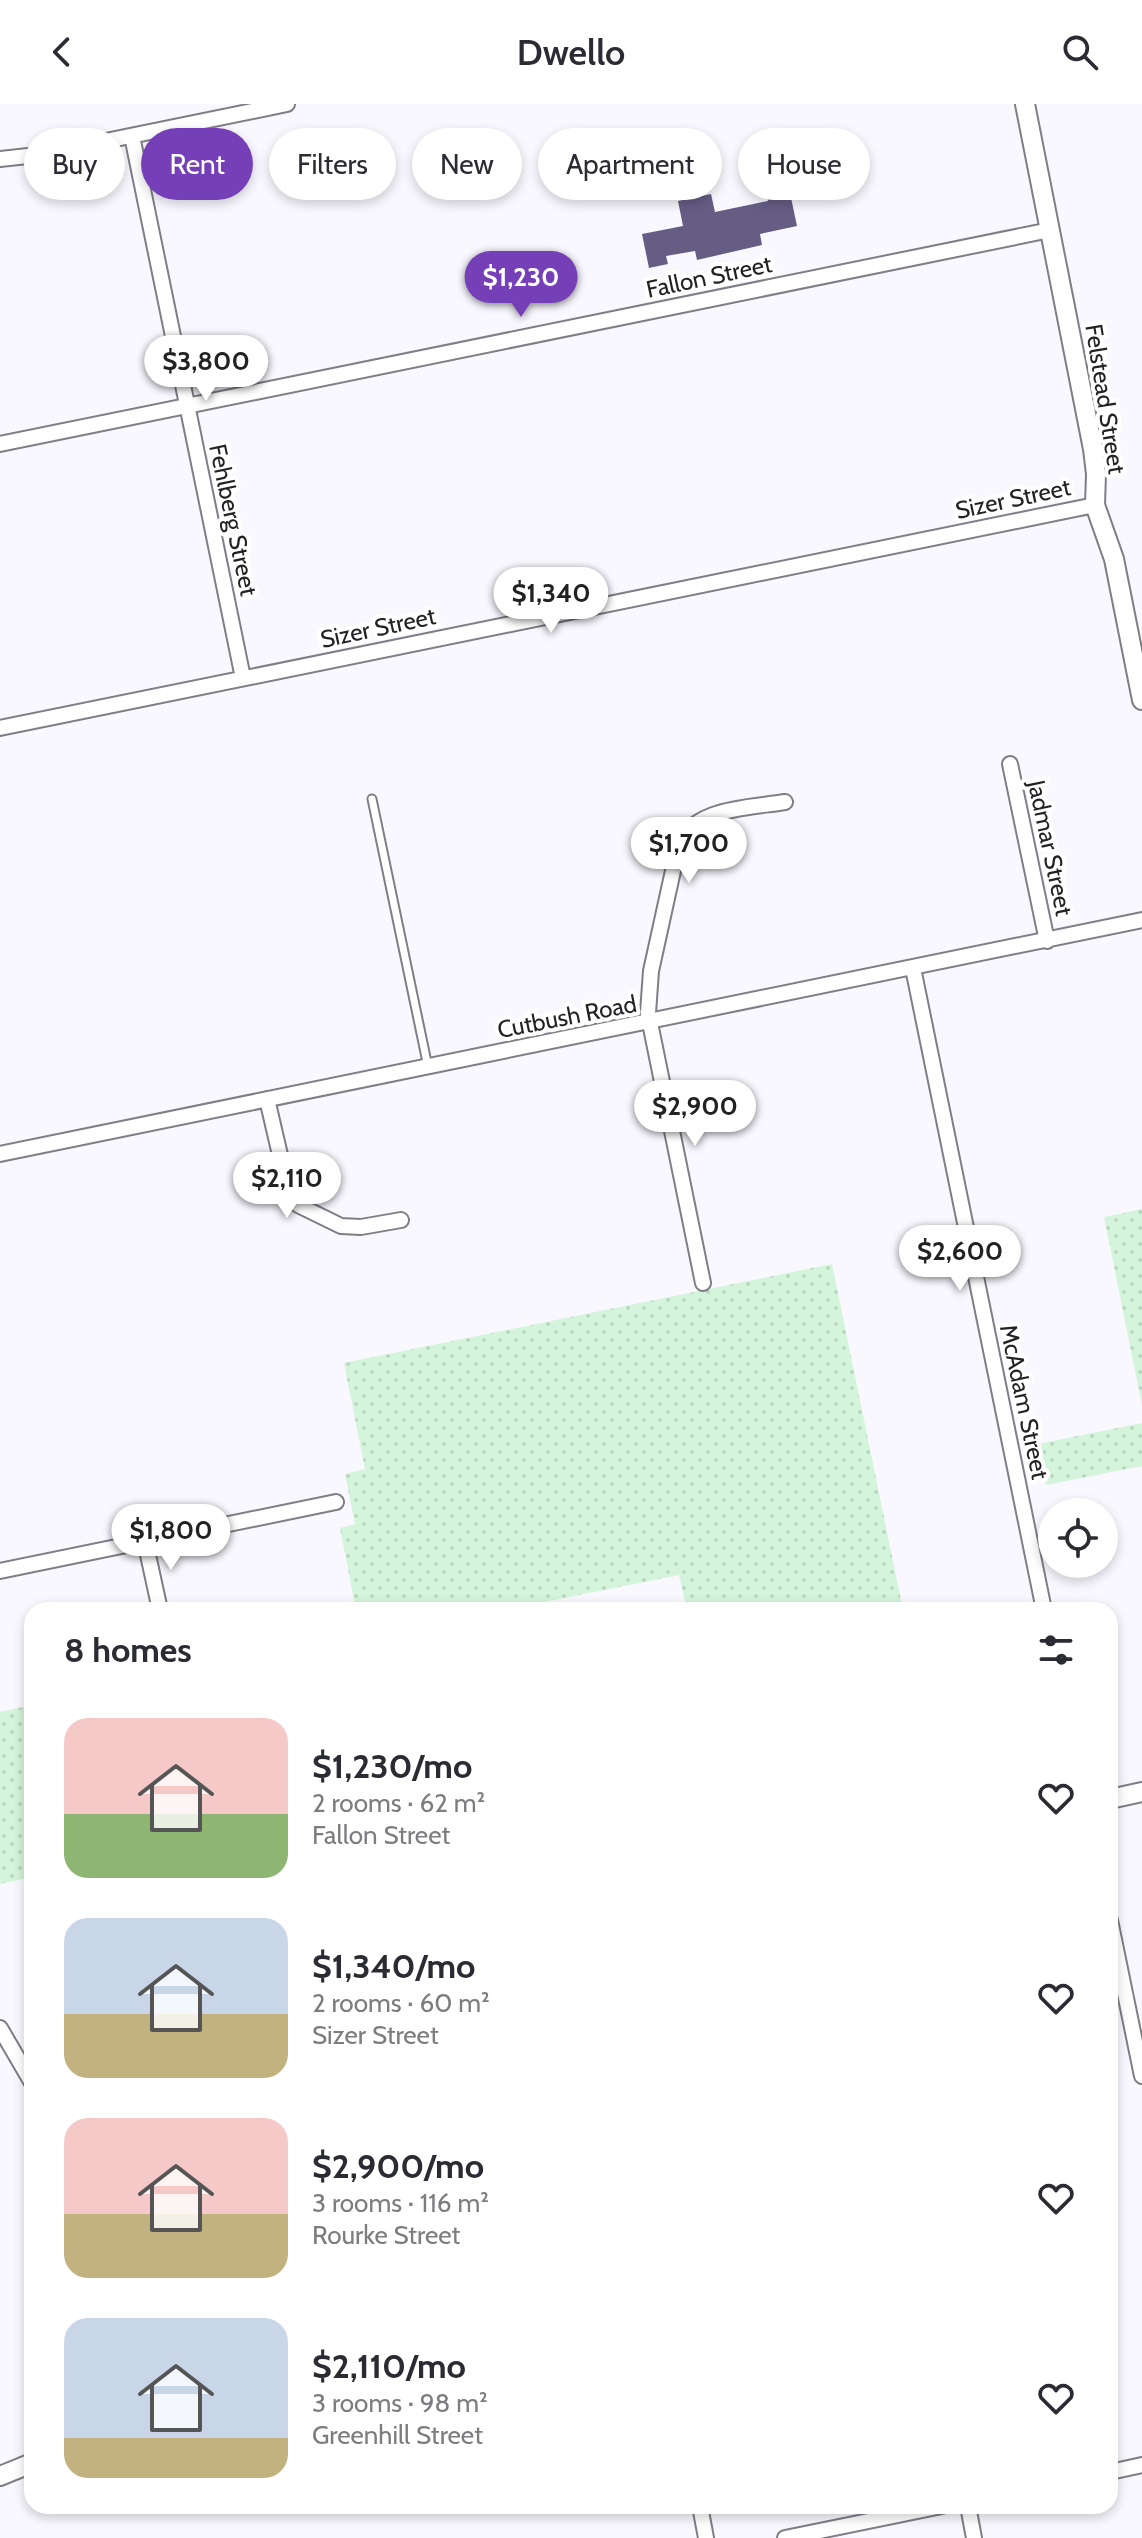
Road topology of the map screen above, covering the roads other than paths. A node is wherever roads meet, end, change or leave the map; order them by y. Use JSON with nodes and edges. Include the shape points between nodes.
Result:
{"nodes":[{"id":1,"x":287,"y":104,"type":"edge"},
{"id":2,"x":1025,"y":104,"type":"edge"},
{"id":3,"x":132,"y":136,"type":"junction"},
{"id":4,"x":0,"y":159,"type":"edge"},
{"id":5,"x":1050,"y":230,"type":"junction"},
{"id":6,"x":187,"y":406,"type":"junction"},
{"id":7,"x":0,"y":444,"type":"edge"},
{"id":8,"x":1095,"y":505,"type":"junction"},
{"id":9,"x":243,"y":678,"type":"junction"},
{"id":10,"x":1142,"y":700,"type":"edge"},
{"id":11,"x":0,"y":728,"type":"edge"},
{"id":12,"x":1010,"y":764,"type":"dead end"},
{"id":13,"x":372,"y":799,"type":"dead end"},
{"id":14,"x":785,"y":802,"type":"dead end"},
{"id":15,"x":1142,"y":920,"type":"edge"},
{"id":16,"x":1047,"y":941,"type":"junction"},
{"id":17,"x":913,"y":968,"type":"junction"},
{"id":18,"x":650,"y":1023,"type":"junction"},
{"id":19,"x":428,"y":1067,"type":"junction"},
{"id":20,"x":267,"y":1099,"type":"junction"},
{"id":21,"x":0,"y":1154,"type":"edge"},
{"id":22,"x":401,"y":1220,"type":"dead end"},
{"id":23,"x":703,"y":1283,"type":"dead end"},
{"id":24,"x":336,"y":1502,"type":"dead end"},
{"id":25,"x":145,"y":1541,"type":"junction"},
{"id":26,"x":0,"y":1571,"type":"edge"},
{"id":27,"x":158,"y":1602,"type":"edge"},
{"id":28,"x":1042,"y":1602,"type":"edge"},
{"id":29,"x":1142,"y":1792,"type":"edge"},
{"id":30,"x":1118,"y":1797,"type":"edge"},
{"id":31,"x":1118,"y":1959,"type":"edge"},
{"id":32,"x":0,"y":2028,"type":"edge"},
{"id":33,"x":24,"y":2069,"type":"edge"},
{"id":34,"x":1142,"y":2076,"type":"edge"},
{"id":35,"x":1142,"y":2465,"type":"edge"},
{"id":36,"x":24,"y":2466,"type":"edge"},
{"id":37,"x":1118,"y":2470,"type":"edge"},
{"id":38,"x":0,"y":2476,"type":"edge"},
{"id":39,"x":702,"y":2514,"type":"edge"},
{"id":40,"x":903,"y":2514,"type":"edge"},
{"id":41,"x":970,"y":2514,"type":"edge"},
{"id":42,"x":706,"y":2538,"type":"edge"},
{"id":43,"x":785,"y":2538,"type":"edge"},
{"id":44,"x":974,"y":2538,"type":"edge"}],
"edges":[{"from":1,"to":3,"type":"street"},
{"from":2,"to":5,"type":"street","name":"Felstead Street"},
{"from":3,"to":4,"type":"street"},
{"from":3,"to":6,"type":"street","name":"Fehlberg Street"},
{"from":5,"to":6,"type":"street","name":"Fallon Street"},
{"from":5,"to":8,"type":"street","name":"Felstead Street","via":[[1093,449]]},
{"from":6,"to":7,"type":"street","name":"Fallon Street"},
{"from":6,"to":9,"type":"street","name":"Fehlberg Street"},
{"from":8,"to":9,"type":"street","name":"Sizer Street"},
{"from":8,"to":10,"type":"street","name":"Felstead Street","via":[[1114,559]]},
{"from":9,"to":11,"type":"street","name":"Sizer Street"},
{"from":12,"to":16,"type":"street","name":"Jadmar Street"},
{"from":13,"to":19,"type":"lane"},
{"from":14,"to":18,"type":"street","via":[[708,817],[693,824],[681,839],[651,971]]},
{"from":15,"to":16,"type":"street","name":"Cutbush Road"},
{"from":16,"to":17,"type":"street","name":"Cutbush Road"},
{"from":17,"to":18,"type":"street","name":"Cutbush Road"},
{"from":17,"to":28,"type":"street","name":"McAdam Street"},
{"from":18,"to":19,"type":"street","name":"Cutbush Road"},
{"from":18,"to":23,"type":"street"},
{"from":19,"to":20,"type":"street","name":"Cutbush Road"},
{"from":20,"to":21,"type":"street","name":"Cutbush Road"},
{"from":20,"to":22,"type":"street","via":[[287,1185],[298,1205],[341,1226]]},
{"from":24,"to":25,"type":"street"},
{"from":25,"to":26,"type":"street"},
{"from":25,"to":27,"type":"street"},
{"from":29,"to":30,"type":"street"},
{"from":31,"to":34,"type":"street"},
{"from":32,"to":33,"type":"street"},
{"from":35,"to":37,"type":"street"},
{"from":36,"to":38,"type":"street"},
{"from":39,"to":42,"type":"street"},
{"from":40,"to":43,"type":"street"},
{"from":41,"to":44,"type":"street"}]}
